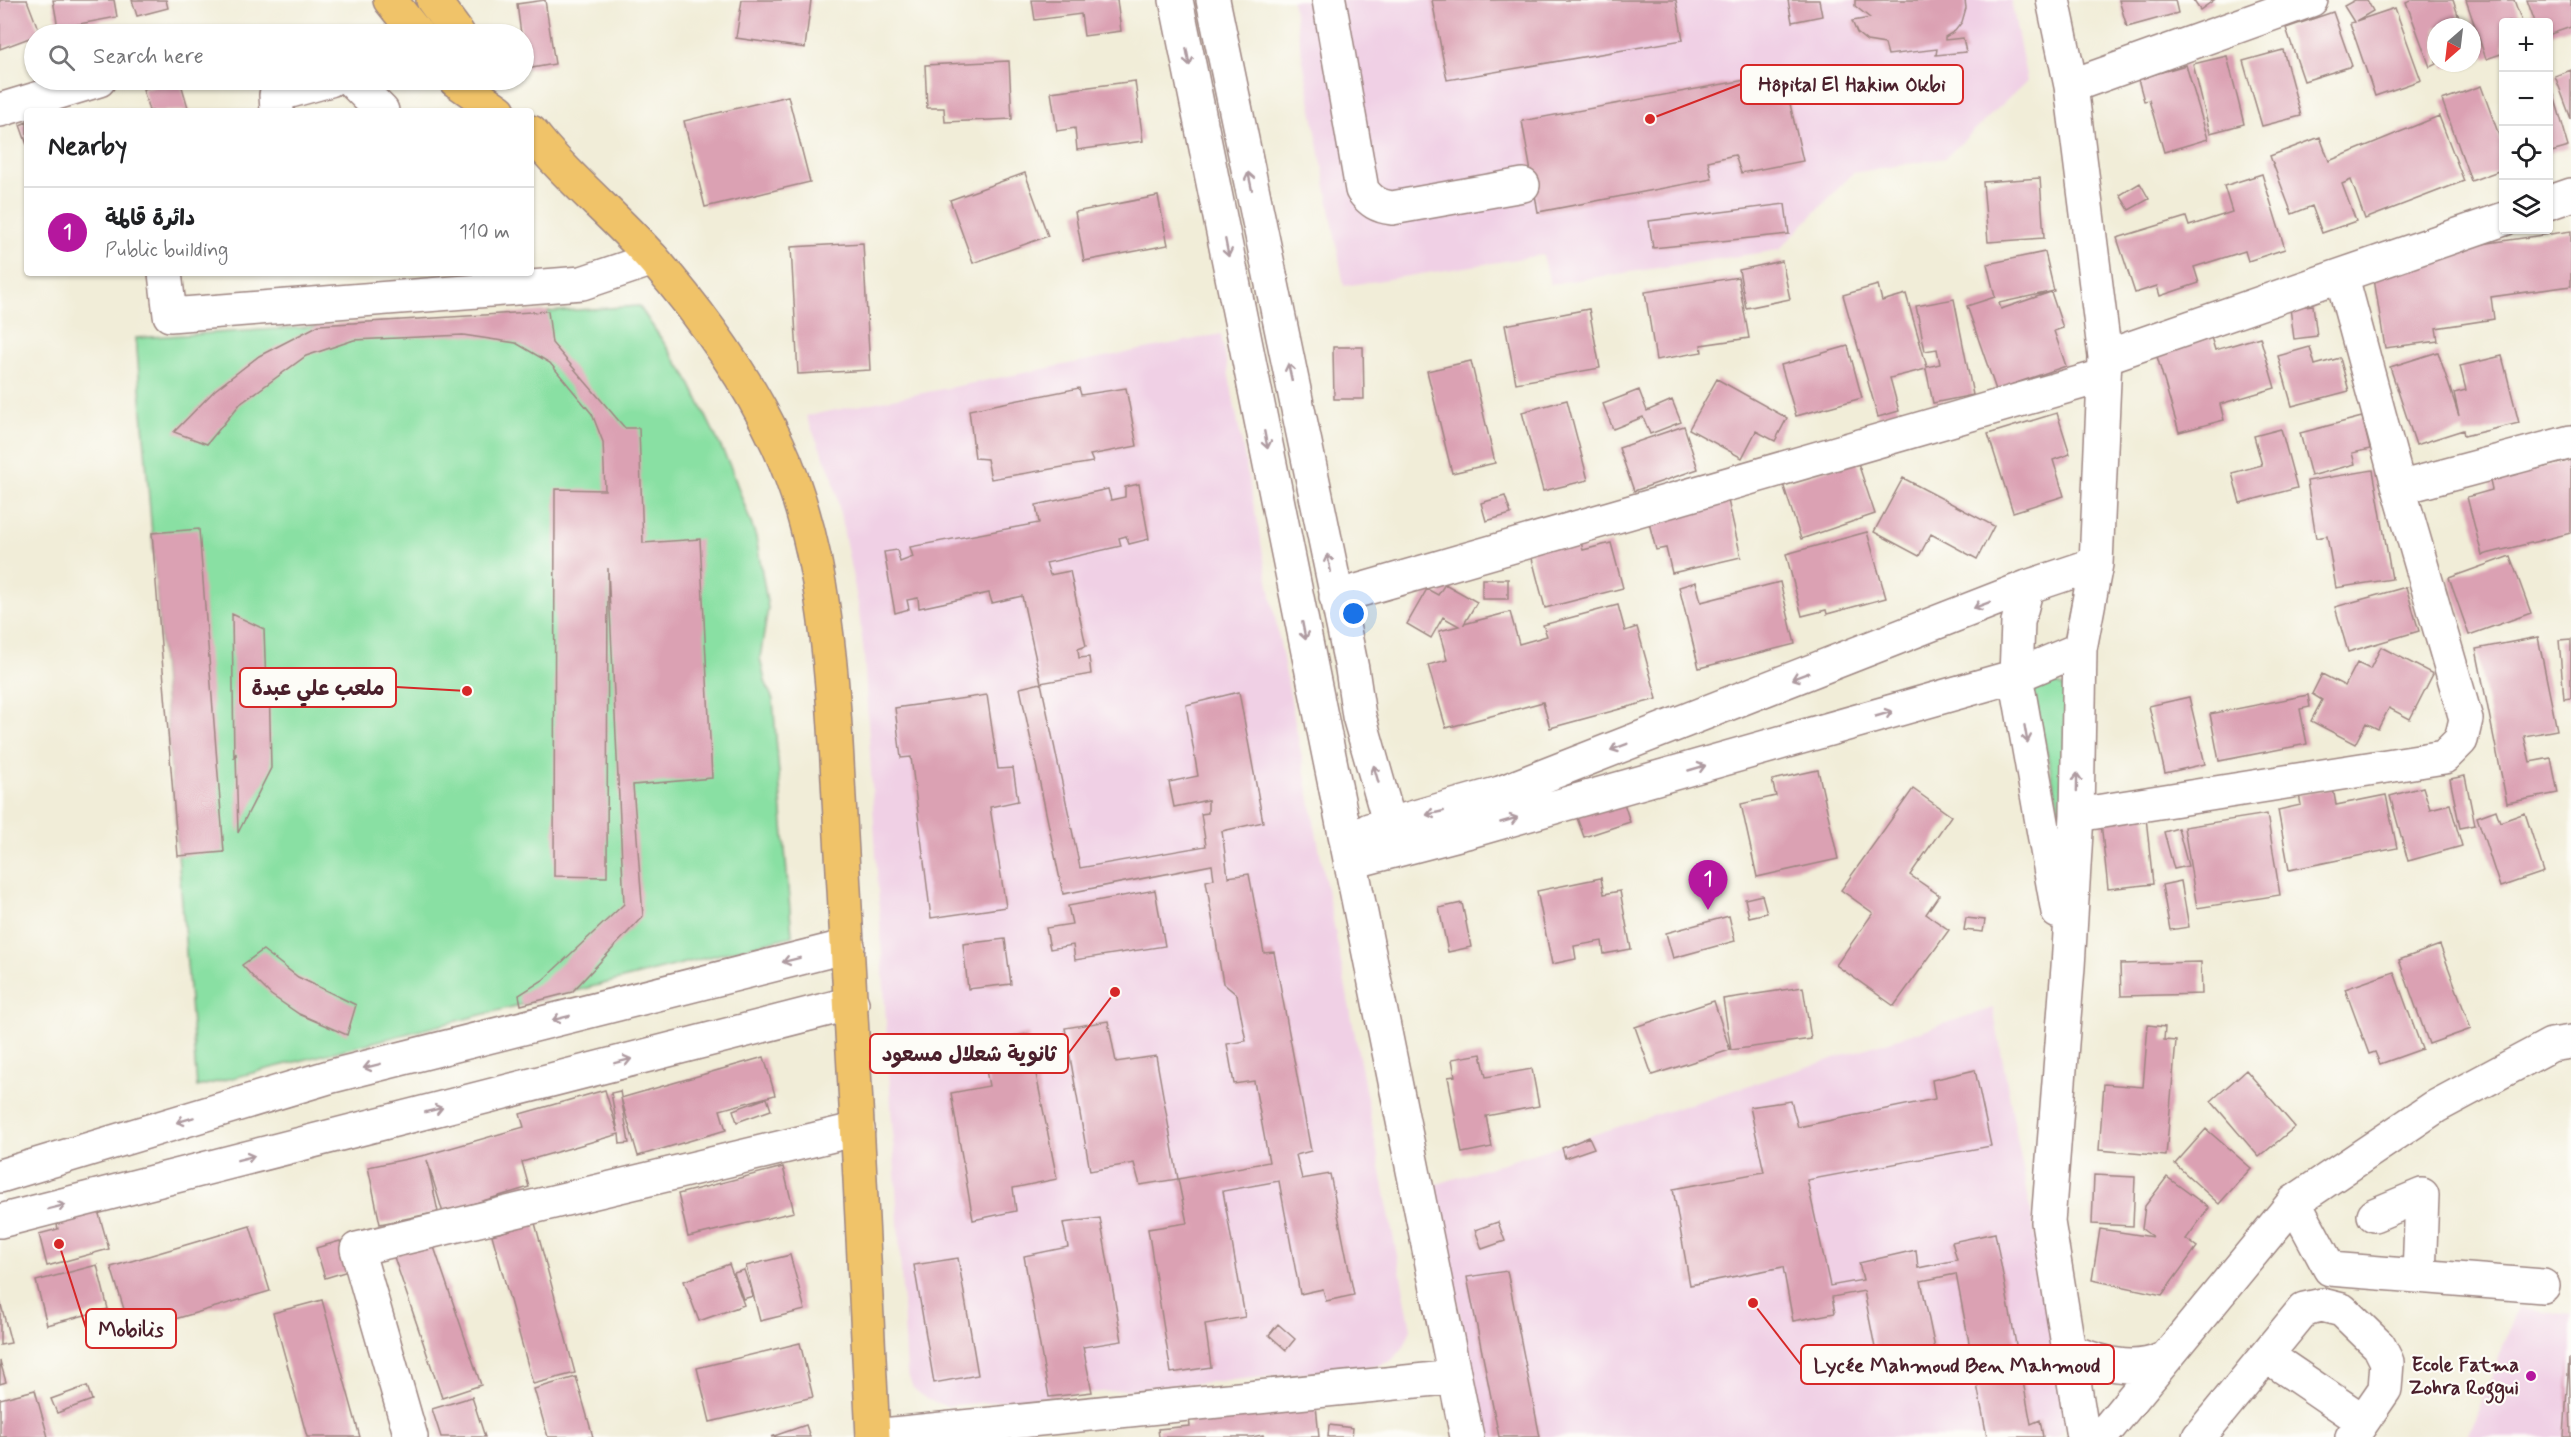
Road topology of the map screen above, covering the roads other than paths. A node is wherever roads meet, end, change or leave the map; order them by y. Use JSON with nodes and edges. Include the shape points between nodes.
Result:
{"nodes":[{"id":1,"x":390,"y":0,"type":"edge"},
{"id":2,"x":433,"y":0,"type":"edge"},
{"id":3,"x":1176,"y":0,"type":"edge"},
{"id":4,"x":1213,"y":0,"type":"edge"},
{"id":5,"x":1329,"y":0,"type":"edge"},
{"id":6,"x":2053,"y":0,"type":"edge"},
{"id":7,"x":2311,"y":0,"type":"edge"},
{"id":8,"x":409,"y":24,"type":"edge"},
{"id":9,"x":451,"y":24,"type":"edge"},
{"id":10,"x":2071,"y":86,"type":"junction"},
{"id":11,"x":66,"y":90,"type":"edge"},
{"id":12,"x":291,"y":90,"type":"edge"},
{"id":13,"x":361,"y":90,"type":"edge"},
{"id":14,"x":469,"y":90,"type":"edge"},
{"id":15,"x":502,"y":90,"type":"edge"},
{"id":16,"x":277,"y":108,"type":"edge"},
{"id":17,"x":379,"y":108,"type":"edge"},
{"id":18,"x":495,"y":108,"type":"edge"},
{"id":19,"x":514,"y":108,"type":"edge"},
{"id":20,"x":0,"y":110,"type":"edge"},
{"id":21,"x":534,"y":134,"type":"edge"},
{"id":22,"x":1523,"y":185,"type":"dead end"},
{"id":23,"x":2571,"y":195,"type":"edge"},
{"id":24,"x":2553,"y":201,"type":"edge"},
{"id":25,"x":2499,"y":221,"type":"edge"},
{"id":26,"x":653,"y":259,"type":"junction"},
{"id":27,"x":542,"y":274,"type":"edge"},
{"id":28,"x":165,"y":276,"type":"edge"},
{"id":29,"x":524,"y":276,"type":"edge"},
{"id":30,"x":2342,"y":277,"type":"junction"},
{"id":31,"x":2104,"y":367,"type":"junction"},
{"id":32,"x":2571,"y":441,"type":"edge"},
{"id":33,"x":2399,"y":488,"type":"junction"},
{"id":34,"x":2096,"y":564,"type":"junction"},
{"id":35,"x":2027,"y":587,"type":"junction"},
{"id":36,"x":1336,"y":597,"type":"junction"},
{"id":37,"x":2080,"y":649,"type":"junction"},
{"id":38,"x":2016,"y":676,"type":"junction"},
{"id":39,"x":2077,"y":815,"type":"junction"},
{"id":40,"x":1394,"y":837,"type":"junction"},
{"id":41,"x":1349,"y":849,"type":"junction"},
{"id":42,"x":848,"y":946,"type":"junction"},
{"id":43,"x":2068,"y":967,"type":"junction"},
{"id":44,"x":852,"y":1003,"type":"junction"},
{"id":45,"x":2571,"y":1042,"type":"edge"},
{"id":46,"x":858,"y":1130,"type":"junction"},
{"id":47,"x":0,"y":1176,"type":"edge"},
{"id":48,"x":2294,"y":1202,"type":"junction"},
{"id":49,"x":2374,"y":1215,"type":"dead end"},
{"id":50,"x":0,"y":1221,"type":"edge"},
{"id":51,"x":2419,"y":1276,"type":"junction"},
{"id":52,"x":2543,"y":1286,"type":"dead end"},
{"id":53,"x":2068,"y":1351,"type":"junction"},
{"id":54,"x":2266,"y":1355,"type":"junction"},
{"id":55,"x":2163,"y":1359,"type":"junction"},
{"id":56,"x":1455,"y":1377,"type":"junction"},
{"id":57,"x":2357,"y":1429,"type":"edge"},
{"id":58,"x":873,"y":1436,"type":"edge"},
{"id":59,"x":411,"y":1437,"type":"edge"},
{"id":60,"x":1467,"y":1437,"type":"edge"},
{"id":61,"x":2083,"y":1437,"type":"edge"},
{"id":62,"x":2101,"y":1437,"type":"edge"},
{"id":63,"x":2123,"y":1437,"type":"edge"},
{"id":64,"x":2199,"y":1437,"type":"edge"}],
"edges":[{"from":1,"to":8,"type":"main road"},
{"from":2,"to":9,"type":"main road"},
{"from":3,"to":41,"type":"street","one_way":true},
{"from":36,"to":4,"type":"street","one_way":true},
{"from":5,"to":22,"type":"street","via":[[1362,190],[1370,201],[1392,208]]},
{"from":6,"to":10,"type":"street"},
{"from":7,"to":10,"type":"street"},
{"from":10,"to":31,"type":"street"},
{"from":11,"to":20,"type":"street"},
{"from":12,"to":16,"type":"street","via":[[276,94]]},
{"from":13,"to":17,"type":"street"},
{"from":14,"to":18,"type":"main road"},
{"from":15,"to":19,"type":"main road"},
{"from":21,"to":26,"type":"main road"},
{"from":23,"to":24,"type":"street"},
{"from":25,"to":30,"type":"street"},
{"from":26,"to":27,"type":"street","via":[[582,283]]},
{"from":26,"to":42,"type":"main road","via":[[717,341],[749,391],[779,447],[802,508],[826,638]]},
{"from":28,"to":29,"type":"street","via":[[170,315]]},
{"from":30,"to":31,"type":"street"},
{"from":30,"to":33,"type":"street"},
{"from":31,"to":34,"type":"street"},
{"from":31,"to":36,"type":"street"},
{"from":32,"to":33,"type":"street"},
{"from":33,"to":39,"type":"street","via":[[2466,719],[2461,740],[2444,757]]},
{"from":34,"to":35,"type":"street"},
{"from":34,"to":37,"type":"street"},
{"from":35,"to":38,"type":"street","via":[[2018,622]]},
{"from":35,"to":40,"type":"street","one_way":true,"via":[[1500,793],[1444,811]]},
{"from":40,"to":36,"type":"street","one_way":true,"via":[[1359,716]]},
{"from":37,"to":38,"type":"street"},
{"from":39,"to":37,"type":"street","one_way":true},
{"from":40,"to":38,"type":"street","one_way":true},
{"from":38,"to":43,"type":"street","one_way":true},
{"from":39,"to":43,"type":"street"},
{"from":40,"to":41,"type":"street"},
{"from":41,"to":56,"type":"street"},
{"from":42,"to":44,"type":"main road"},
{"from":42,"to":47,"type":"street","one_way":true,"via":[[332,1076]]},
{"from":43,"to":53,"type":"street","via":[[2048,1222]]},
{"from":44,"to":46,"type":"main road"},
{"from":50,"to":44,"type":"street","one_way":true},
{"from":45,"to":48,"type":"street","via":[[2551,1045],[2435,1107]]},
{"from":46,"to":58,"type":"main road"},
{"from":46,"to":59,"type":"street","via":[[357,1249]]},
{"from":48,"to":51,"type":"street","via":[[2330,1269]]},
{"from":48,"to":55,"type":"street"},
{"from":49,"to":51,"type":"street","via":[[2422,1195]]},
{"from":51,"to":52,"type":"street"},
{"from":53,"to":55,"type":"street","via":[[2121,1366],[2143,1366]]},
{"from":53,"to":61,"type":"street"},
{"from":54,"to":57,"type":"street"},
{"from":54,"to":57,"type":"street","via":[[2304,1309],[2322,1305],[2342,1310],[2379,1346],[2387,1362],[2385,1389]]},
{"from":54,"to":64,"type":"street"},
{"from":55,"to":62,"type":"street"},
{"from":55,"to":63,"type":"street"},
{"from":56,"to":58,"type":"street"},
{"from":56,"to":60,"type":"street"}]}
